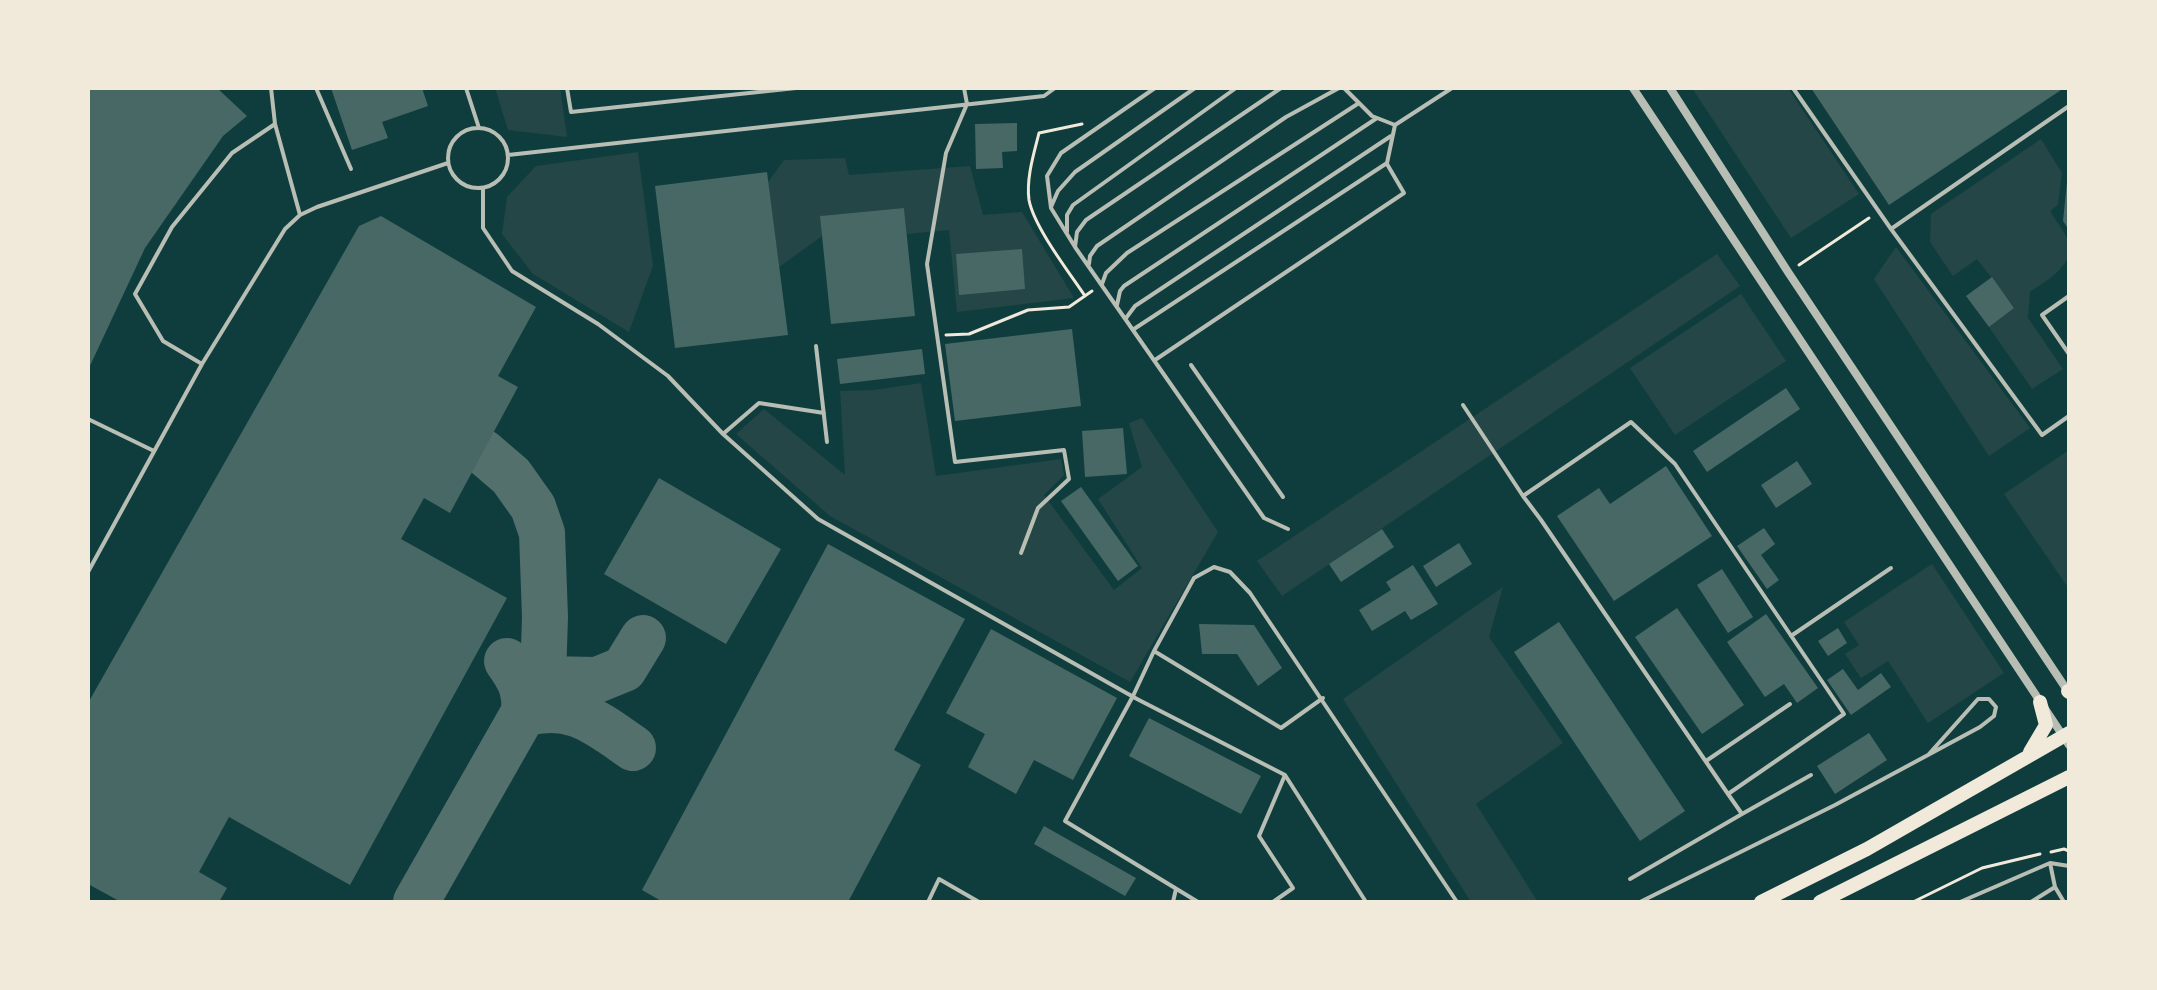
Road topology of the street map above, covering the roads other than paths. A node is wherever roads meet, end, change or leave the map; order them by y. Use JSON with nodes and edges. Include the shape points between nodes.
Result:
{"nodes":[{"id":1,"x":271,"y":88,"type":"edge"},
{"id":2,"x":316,"y":88,"type":"edge"},
{"id":3,"x":466,"y":88,"type":"edge"},
{"id":4,"x":567,"y":88,"type":"edge"},
{"id":5,"x":796,"y":88,"type":"edge"},
{"id":6,"x":964,"y":88,"type":"edge"},
{"id":7,"x":1055,"y":88,"type":"edge"},
{"id":8,"x":1155,"y":88,"type":"edge"},
{"id":9,"x":1195,"y":88,"type":"edge"},
{"id":10,"x":1236,"y":88,"type":"edge"},
{"id":11,"x":1281,"y":88,"type":"edge"},
{"id":12,"x":1341,"y":88,"type":"edge"},
{"id":13,"x":1452,"y":88,"type":"edge"},
{"id":14,"x":1633,"y":88,"type":"edge"},
{"id":15,"x":1670,"y":88,"type":"edge"},
{"id":16,"x":1793,"y":88,"type":"edge"},
{"id":17,"x":1359,"y":103,"type":"junction"},
{"id":18,"x":967,"y":104,"type":"junction"},
{"id":19,"x":2069,"y":106,"type":"edge"},
{"id":20,"x":1377,"y":118,"type":"junction"},
{"id":21,"x":275,"y":124,"type":"junction"},
{"id":22,"x":1395,"y":125,"type":"junction"},
{"id":23,"x":479,"y":129,"type":"junction"},
{"id":24,"x":1393,"y":135,"type":"junction"},
{"id":25,"x":508,"y":155,"type":"junction"},
{"id":26,"x":448,"y":163,"type":"junction"},
{"id":27,"x":1387,"y":163,"type":"junction"},
{"id":28,"x":351,"y":169,"type":"dead end"},
{"id":29,"x":483,"y":188,"type":"junction"},
{"id":30,"x":1051,"y":208,"type":"junction"},
{"id":31,"x":300,"y":215,"type":"junction"},
{"id":32,"x":1891,"y":229,"type":"junction"},
{"id":33,"x":1067,"y":234,"type":"junction"},
{"id":34,"x":1075,"y":247,"type":"junction"},
{"id":35,"x":1089,"y":266,"type":"junction"},
{"id":36,"x":1102,"y":284,"type":"junction"},
{"id":37,"x":2069,"y":296,"type":"edge"},
{"id":38,"x":1117,"y":305,"type":"junction"},
{"id":39,"x":1126,"y":318,"type":"junction"},
{"id":40,"x":1134,"y":329,"type":"junction"},
{"id":41,"x":816,"y":346,"type":"dead end"},
{"id":42,"x":2069,"y":354,"type":"edge"},
{"id":43,"x":1155,"y":360,"type":"junction"},
{"id":44,"x":202,"y":364,"type":"junction"},
{"id":45,"x":1191,"y":365,"type":"dead end"},
{"id":46,"x":1463,"y":405,"type":"dead end"},
{"id":47,"x":824,"y":413,"type":"junction"},
{"id":48,"x":2069,"y":416,"type":"edge"},
{"id":49,"x":88,"y":419,"type":"edge"},
{"id":50,"x":723,"y":434,"type":"junction"},
{"id":51,"x":827,"y":442,"type":"dead end"},
{"id":52,"x":154,"y":451,"type":"junction"},
{"id":53,"x":1523,"y":496,"type":"junction"},
{"id":54,"x":1283,"y":497,"type":"dead end"},
{"id":55,"x":1288,"y":529,"type":"dead end"},
{"id":56,"x":1021,"y":553,"type":"dead end"},
{"id":57,"x":1891,"y":568,"type":"dead end"},
{"id":58,"x":88,"y":572,"type":"edge"},
{"id":59,"x":1791,"y":636,"type":"junction"},
{"id":60,"x":1154,"y":651,"type":"junction"},
{"id":61,"x":2069,"y":692,"type":"edge"},
{"id":62,"x":1133,"y":696,"type":"junction"},
{"id":63,"x":1323,"y":698,"type":"junction"},
{"id":64,"x":2040,"y":702,"type":"junction"},
{"id":65,"x":1790,"y":704,"type":"dead end"},
{"id":66,"x":2067,"y":738,"type":"edge"},
{"id":67,"x":1929,"y":754,"type":"junction"},
{"id":68,"x":2026,"y":758,"type":"junction"},
{"id":69,"x":1706,"y":761,"type":"junction"},
{"id":70,"x":1285,"y":775,"type":"junction"},
{"id":71,"x":1811,"y":775,"type":"dead end"},
{"id":72,"x":2069,"y":777,"type":"edge"},
{"id":73,"x":2069,"y":786,"type":"edge"},
{"id":74,"x":2048,"y":789,"type":"junction"},
{"id":75,"x":1728,"y":794,"type":"junction"},
{"id":76,"x":1742,"y":814,"type":"junction"},
{"id":77,"x":2050,"y":863,"type":"junction"},
{"id":78,"x":2069,"y":866,"type":"edge"},
{"id":79,"x":1630,"y":879,"type":"dead end"},
{"id":80,"x":2055,"y":887,"type":"junction"},
{"id":81,"x":1176,"y":889,"type":"junction"},
{"id":82,"x":928,"y":902,"type":"edge"},
{"id":83,"x":979,"y":902,"type":"edge"},
{"id":84,"x":1173,"y":902,"type":"edge"},
{"id":85,"x":1198,"y":902,"type":"edge"},
{"id":86,"x":1273,"y":902,"type":"edge"},
{"id":87,"x":1366,"y":902,"type":"edge"},
{"id":88,"x":1457,"y":902,"type":"edge"},
{"id":89,"x":1640,"y":902,"type":"edge"},
{"id":90,"x":1761,"y":902,"type":"edge"},
{"id":91,"x":1820,"y":902,"type":"edge"},
{"id":92,"x":1960,"y":902,"type":"edge"},
{"id":93,"x":2031,"y":902,"type":"edge"},
{"id":94,"x":2064,"y":902,"type":"edge"}],
"edges":[{"from":1,"to":21,"type":"lane"},
{"from":2,"to":28,"type":"lane"},
{"from":3,"to":23,"type":"lane"},
{"from":4,"to":5,"type":"lane","via":[[571,112]]},
{"from":6,"to":18,"type":"lane"},
{"from":7,"to":18,"type":"lane","via":[[1044,96]]},
{"from":8,"to":30,"type":"lane","via":[[1061,153],[1047,176]]},
{"from":9,"to":30,"type":"lane","via":[[1075,172]]},
{"from":10,"to":33,"type":"lane","via":[[1073,205]]},
{"from":11,"to":34,"type":"lane","via":[[1086,220]]},
{"from":12,"to":17,"type":"lane"},
{"from":12,"to":35,"type":"lane","via":[[1286,117],[1097,246]]},
{"from":13,"to":22,"type":"lane"},
{"from":14,"to":64,"type":"street"},
{"from":15,"to":61,"type":"street"},
{"from":16,"to":32,"type":"lane"},
{"from":17,"to":20,"type":"lane"},
{"from":17,"to":36,"type":"lane","via":[[1127,253]]},
{"from":18,"to":25,"type":"lane"},
{"from":18,"to":56,"type":"lane","via":[[946,153],[927,264],[955,462],[1064,450],[1069,479],[1038,508]]},
{"from":19,"to":32,"type":"lane"},
{"from":20,"to":22,"type":"lane"},
{"from":20,"to":38,"type":"lane","via":[[1124,286]]},
{"from":21,"to":31,"type":"lane"},
{"from":21,"to":44,"type":"lane","via":[[232,153],[172,227],[135,294],[163,341]]},
{"from":22,"to":24,"type":"lane"},
{"from":23,"to":25,"type":"lane","via":[[498,137]]},
{"from":23,"to":26,"type":"lane","via":[[455,138]]},
{"from":24,"to":27,"type":"lane"},
{"from":24,"to":39,"type":"lane","via":[[1135,306]]},
{"from":25,"to":29,"type":"lane","via":[[502,176]]},
{"from":26,"to":29,"type":"lane","via":[[460,183]]},
{"from":26,"to":31,"type":"lane"},
{"from":27,"to":40,"type":"lane"},
{"from":27,"to":43,"type":"lane","via":[[1404,193]]},
{"from":29,"to":50,"type":"lane","via":[[483,228],[512,271],[598,324],[668,376]]},
{"from":30,"to":33,"type":"lane"},
{"from":31,"to":44,"type":"lane","via":[[268,252]]},
{"from":32,"to":48,"type":"lane","via":[[2042,435]]},
{"from":33,"to":34,"type":"lane"},
{"from":34,"to":35,"type":"lane"},
{"from":35,"to":36,"type":"lane"},
{"from":36,"to":38,"type":"lane"},
{"from":37,"to":42,"type":"lane","via":[[2042,315]]},
{"from":38,"to":39,"type":"lane"},
{"from":39,"to":40,"type":"lane"},
{"from":40,"to":43,"type":"lane"},
{"from":41,"to":47,"type":"lane"},
{"from":43,"to":55,"type":"lane","via":[[1264,518]]},
{"from":44,"to":52,"type":"lane"},
{"from":45,"to":54,"type":"lane"},
{"from":46,"to":53,"type":"lane"},
{"from":47,"to":50,"type":"lane","via":[[759,403]]},
{"from":47,"to":51,"type":"lane"},
{"from":49,"to":52,"type":"lane"},
{"from":50,"to":62,"type":"lane","via":[[818,519]]},
{"from":52,"to":58,"type":"lane"},
{"from":53,"to":59,"type":"lane","via":[[1631,422],[1675,464]]},
{"from":53,"to":69,"type":"lane"},
{"from":57,"to":59,"type":"lane"},
{"from":59,"to":75,"type":"lane","via":[[1844,714]]},
{"from":60,"to":62,"type":"lane"},
{"from":60,"to":63,"type":"lane","via":[[1281,728]]},
{"from":60,"to":63,"type":"lane","via":[[1194,578],[1214,567],[1230,572],[1250,593]]},
{"from":62,"to":70,"type":"lane"},
{"from":62,"to":81,"type":"lane","via":[[1065,821]]},
{"from":63,"to":88,"type":"lane"},
{"from":64,"to":66,"type":"street"},
{"from":64,"to":68,"type":"highway","via":[[2046,725]]},
{"from":65,"to":69,"type":"lane"},
{"from":66,"to":68,"type":"highway"},
{"from":67,"to":67,"type":"lane","via":[[1978,699],[1989,699],[1996,707],[1994,716],[1980,727]]},
{"from":67,"to":89,"type":"lane"},
{"from":68,"to":90,"type":"highway","via":[[1867,849]]},
{"from":69,"to":75,"type":"lane"},
{"from":70,"to":86,"type":"lane","via":[[1259,836],[1293,888]]},
{"from":70,"to":87,"type":"lane"},
{"from":71,"to":76,"type":"lane"},
{"from":72,"to":74,"type":"highway"},
{"from":73,"to":74,"type":"highway"},
{"from":74,"to":91,"type":"highway"},
{"from":75,"to":76,"type":"lane"},
{"from":76,"to":79,"type":"lane"},
{"from":77,"to":78,"type":"lane"},
{"from":77,"to":80,"type":"lane"},
{"from":77,"to":92,"type":"lane"},
{"from":80,"to":93,"type":"lane"},
{"from":80,"to":94,"type":"lane"},
{"from":81,"to":84,"type":"lane"},
{"from":81,"to":85,"type":"lane"},
{"from":82,"to":83,"type":"lane","via":[[939,879]]}]}
